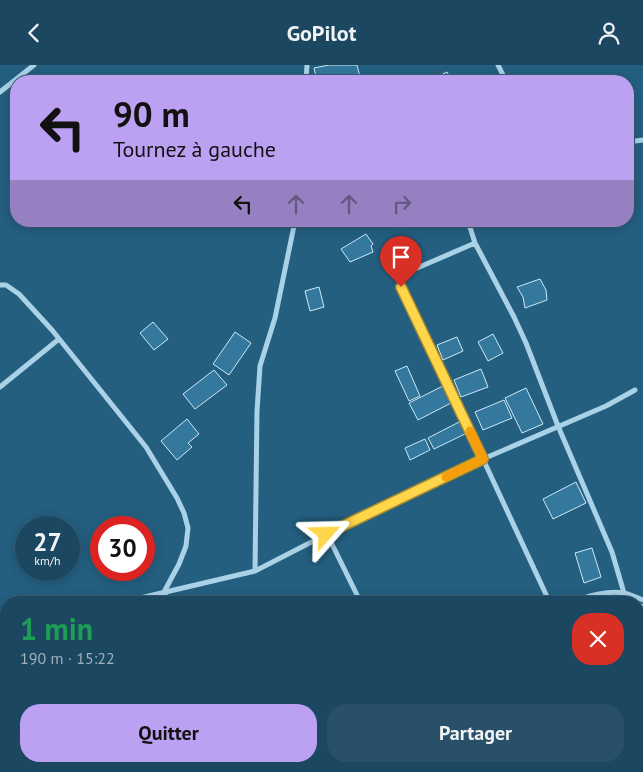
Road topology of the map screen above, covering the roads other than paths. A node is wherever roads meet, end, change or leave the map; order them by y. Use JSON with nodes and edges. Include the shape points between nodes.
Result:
{"nodes":[{"id":1,"x":34,"y":65,"type":"edge"},
{"id":2,"x":21,"y":75,"type":"edge"},
{"id":3,"x":10,"y":84,"type":"edge"},
{"id":4,"x":0,"y":92,"type":"edge"},
{"id":5,"x":294,"y":227,"type":"edge"},
{"id":6,"x":470,"y":227,"type":"edge"},
{"id":7,"x":476,"y":243,"type":"junction"},
{"id":8,"x":0,"y":285,"type":"edge"},
{"id":9,"x":59,"y":339,"type":"junction"},
{"id":10,"x":0,"y":387,"type":"edge"},
{"id":11,"x":635,"y":390,"type":"dead end"},
{"id":12,"x":558,"y":426,"type":"junction"},
{"id":13,"x":483,"y":459,"type":"junction"},
{"id":14,"x":326,"y":534,"type":"junction"},
{"id":15,"x":255,"y":571,"type":"junction"},
{"id":16,"x":164,"y":591,"type":"junction"},
{"id":17,"x":624,"y":593,"type":"junction"},
{"id":18,"x":145,"y":596,"type":"edge"},
{"id":19,"x":166,"y":596,"type":"edge"},
{"id":20,"x":357,"y":596,"type":"edge"},
{"id":21,"x":547,"y":596,"type":"edge"},
{"id":22,"x":590,"y":596,"type":"edge"},
{"id":23,"x":632,"y":596,"type":"edge"}],
"edges":[{"from":1,"to":2,"type":"street"},
{"from":3,"to":4,"type":"street"},
{"from":5,"to":15,"type":"street","via":[[275,319],[260,366],[256,411]]},
{"from":6,"to":7,"type":"street"},
{"from":7,"to":12,"type":"street","via":[[514,317]]},
{"from":7,"to":13,"type":"street","via":[[408,272],[399,281]]},
{"from":8,"to":9,"type":"street","via":[[6,285],[19,294]]},
{"from":9,"to":10,"type":"street"},
{"from":9,"to":16,"type":"street","via":[[146,447],[184,513],[188,528],[186,546]]},
{"from":11,"to":12,"type":"street"},
{"from":12,"to":13,"type":"street"},
{"from":12,"to":17,"type":"street","via":[[612,551]]},
{"from":13,"to":14,"type":"street"},
{"from":13,"to":21,"type":"street"},
{"from":14,"to":15,"type":"street"},
{"from":14,"to":20,"type":"street"},
{"from":15,"to":16,"type":"street"},
{"from":16,"to":18,"type":"street"},
{"from":16,"to":19,"type":"street"},
{"from":17,"to":22,"type":"street"},
{"from":17,"to":23,"type":"street"}]}
